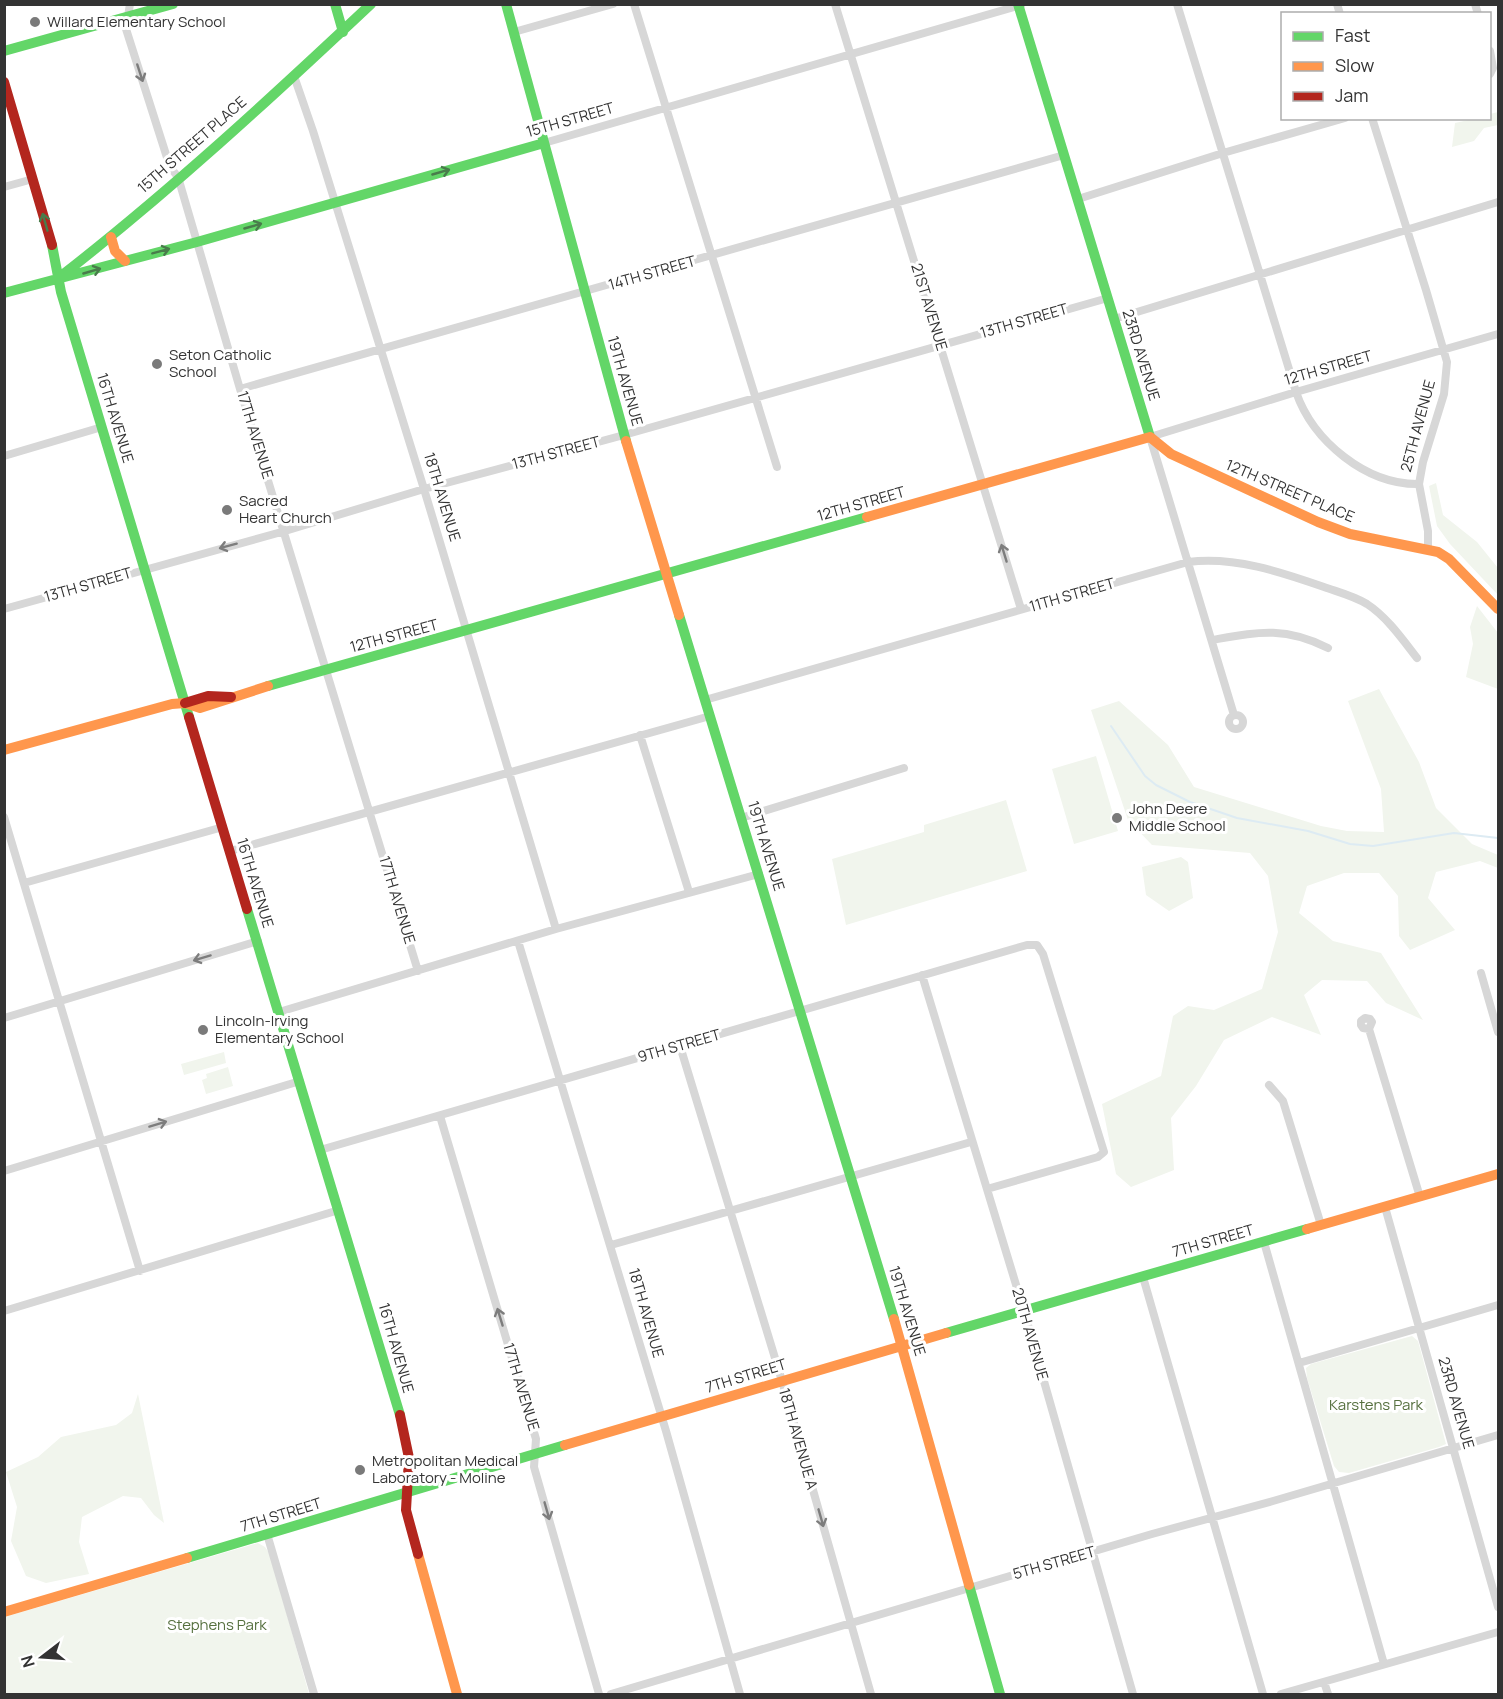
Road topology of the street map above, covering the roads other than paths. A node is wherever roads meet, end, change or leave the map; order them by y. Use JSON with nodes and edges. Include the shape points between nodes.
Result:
{"nodes":[{"id":1,"x":130,"y":4,"type":"edge"},
{"id":2,"x":173,"y":4,"type":"edge"},
{"id":3,"x":335,"y":4,"type":"edge"},
{"id":4,"x":371,"y":4,"type":"edge"},
{"id":5,"x":380,"y":4,"type":"edge"},
{"id":6,"x":506,"y":4,"type":"edge"},
{"id":7,"x":613,"y":4,"type":"edge"},
{"id":8,"x":634,"y":4,"type":"edge"},
{"id":9,"x":835,"y":4,"type":"edge"},
{"id":10,"x":1177,"y":4,"type":"edge"},
{"id":11,"x":1020,"y":5,"type":"edge"},
{"id":12,"x":128,"y":17,"type":"junction"},
{"id":13,"x":343,"y":32,"type":"junction"},
{"id":14,"x":514,"y":32,"type":"junction"},
{"id":15,"x":4,"y":51,"type":"edge"},
{"id":16,"x":849,"y":53,"type":"junction"},
{"id":17,"x":294,"y":76,"type":"junction"},
{"id":18,"x":4,"y":82,"type":"edge"},
{"id":19,"x":666,"y":107,"type":"junction"},
{"id":20,"x":1338,"y":120,"type":"edge"},
{"id":21,"x":1373,"y":120,"type":"edge"},
{"id":22,"x":544,"y":143,"type":"junction"},
{"id":23,"x":1223,"y":153,"type":"junction"},
{"id":24,"x":1064,"y":155,"type":"junction"},
{"id":25,"x":178,"y":177,"type":"junction"},
{"id":26,"x":33,"y":179,"type":"junction"},
{"id":27,"x":4,"y":187,"type":"edge"},
{"id":28,"x":1078,"y":199,"type":"junction"},
{"id":29,"x":334,"y":202,"type":"junction"},
{"id":30,"x":1498,"y":202,"type":"edge"},
{"id":31,"x":897,"y":204,"type":"junction"},
{"id":32,"x":1407,"y":232,"type":"junction"},
{"id":33,"x":111,"y":237,"type":"junction"},
{"id":34,"x":197,"y":242,"type":"junction"},
{"id":35,"x":712,"y":256,"type":"junction"},
{"id":36,"x":125,"y":261,"type":"junction"},
{"id":37,"x":1260,"y":275,"type":"junction"},
{"id":38,"x":59,"y":279,"type":"junction"},
{"id":39,"x":584,"y":292,"type":"junction"},
{"id":40,"x":4,"y":293,"type":"edge"},
{"id":41,"x":1108,"y":298,"type":"junction"},
{"id":42,"x":1114,"y":319,"type":"junction"},
{"id":43,"x":1498,"y":334,"type":"edge"},
{"id":44,"x":941,"y":345,"type":"junction"},
{"id":45,"x":380,"y":350,"type":"junction"},
{"id":46,"x":1444,"y":350,"type":"junction"},
{"id":47,"x":240,"y":389,"type":"junction"},
{"id":48,"x":1296,"y":392,"type":"junction"},
{"id":49,"x":756,"y":398,"type":"junction"},
{"id":50,"x":102,"y":427,"type":"junction"},
{"id":51,"x":624,"y":435,"type":"junction"},
{"id":52,"x":1150,"y":437,"type":"junction"},
{"id":53,"x":4,"y":456,"type":"edge"},
{"id":54,"x":777,"y":467,"type":"dead end"},
{"id":55,"x":984,"y":484,"type":"junction"},
{"id":56,"x":1419,"y":484,"type":"junction"},
{"id":57,"x":424,"y":489,"type":"junction"},
{"id":58,"x":285,"y":531,"type":"junction"},
{"id":59,"x":1428,"y":548,"type":"junction"},
{"id":60,"x":1188,"y":562,"type":"junction"},
{"id":61,"x":144,"y":569,"type":"junction"},
{"id":62,"x":667,"y":575,"type":"junction"},
{"id":63,"x":4,"y":609,"type":"edge"},
{"id":64,"x":1022,"y":609,"type":"junction"},
{"id":65,"x":1498,"y":609,"type":"edge"},
{"id":66,"x":466,"y":631,"type":"junction"},
{"id":67,"x":1212,"y":640,"type":"junction"},
{"id":68,"x":1328,"y":648,"type":"dead end"},
{"id":69,"x":1417,"y":658,"type":"dead end"},
{"id":70,"x":327,"y":670,"type":"junction"},
{"id":71,"x":705,"y":700,"type":"junction"},
{"id":72,"x":185,"y":703,"type":"junction"},
{"id":73,"x":1234,"y":715,"type":"dead end"},
{"id":74,"x":710,"y":716,"type":"junction"},
{"id":75,"x":640,"y":735,"type":"junction"},
{"id":76,"x":4,"y":750,"type":"edge"},
{"id":77,"x":904,"y":768,"type":"dead end"},
{"id":78,"x":508,"y":771,"type":"junction"},
{"id":79,"x":370,"y":811,"type":"junction"},
{"id":80,"x":4,"y":818,"type":"edge"},
{"id":81,"x":741,"y":818,"type":"junction"},
{"id":82,"x":223,"y":827,"type":"junction"},
{"id":83,"x":230,"y":850,"type":"junction"},
{"id":84,"x":759,"y":874,"type":"junction"},
{"id":85,"x":24,"y":882,"type":"junction"},
{"id":86,"x":689,"y":892,"type":"junction"},
{"id":87,"x":556,"y":929,"type":"junction"},
{"id":88,"x":258,"y":941,"type":"junction"},
{"id":89,"x":518,"y":941,"type":"junction"},
{"id":90,"x":418,"y":971,"type":"junction"},
{"id":91,"x":1481,"y":973,"type":"dead end"},
{"id":92,"x":922,"y":975,"type":"junction"},
{"id":93,"x":59,"y":1001,"type":"junction"},
{"id":94,"x":801,"y":1011,"type":"junction"},
{"id":95,"x":279,"y":1012,"type":"junction"},
{"id":96,"x":4,"y":1018,"type":"edge"},
{"id":97,"x":1369,"y":1029,"type":"dead end"},
{"id":98,"x":1498,"y":1032,"type":"edge"},
{"id":99,"x":680,"y":1046,"type":"junction"},
{"id":100,"x":300,"y":1081,"type":"junction"},
{"id":101,"x":560,"y":1081,"type":"junction"},
{"id":102,"x":1269,"y":1085,"type":"dead end"},
{"id":103,"x":440,"y":1116,"type":"junction"},
{"id":104,"x":102,"y":1141,"type":"junction"},
{"id":105,"x":971,"y":1142,"type":"junction"},
{"id":106,"x":320,"y":1150,"type":"junction"},
{"id":107,"x":4,"y":1171,"type":"edge"},
{"id":108,"x":1498,"y":1174,"type":"edge"},
{"id":109,"x":850,"y":1177,"type":"junction"},
{"id":110,"x":987,"y":1189,"type":"junction"},
{"id":111,"x":1420,"y":1197,"type":"junction"},
{"id":112,"x":1385,"y":1207,"type":"junction"},
{"id":113,"x":339,"y":1210,"type":"junction"},
{"id":114,"x":730,"y":1210,"type":"junction"},
{"id":115,"x":1321,"y":1226,"type":"junction"},
{"id":116,"x":1264,"y":1242,"type":"junction"},
{"id":117,"x":610,"y":1245,"type":"junction"},
{"id":118,"x":140,"y":1271,"type":"junction"},
{"id":119,"x":1143,"y":1276,"type":"junction"},
{"id":120,"x":1498,"y":1305,"type":"edge"},
{"id":121,"x":4,"y":1311,"type":"edge"},
{"id":122,"x":1024,"y":1311,"type":"junction"},
{"id":123,"x":1419,"y":1328,"type":"junction"},
{"id":124,"x":902,"y":1346,"type":"junction"},
{"id":125,"x":1299,"y":1363,"type":"junction"},
{"id":126,"x":782,"y":1381,"type":"junction"},
{"id":127,"x":662,"y":1417,"type":"junction"},
{"id":128,"x":1498,"y":1435,"type":"edge"},
{"id":129,"x":1454,"y":1448,"type":"junction"},
{"id":130,"x":535,"y":1454,"type":"junction"},
{"id":131,"x":1334,"y":1484,"type":"junction"},
{"id":132,"x":407,"y":1492,"type":"junction"},
{"id":133,"x":1212,"y":1517,"type":"junction"},
{"id":134,"x":267,"y":1534,"type":"junction"},
{"id":135,"x":1093,"y":1552,"type":"junction"},
{"id":136,"x":1498,"y":1566,"type":"edge"},
{"id":137,"x":1488,"y":1569,"type":"junction"},
{"id":138,"x":971,"y":1588,"type":"junction"},
{"id":139,"x":1498,"y":1607,"type":"edge"},
{"id":140,"x":4,"y":1612,"type":"edge"},
{"id":141,"x":851,"y":1623,"type":"junction"},
{"id":142,"x":1498,"y":1632,"type":"edge"},
{"id":143,"x":730,"y":1659,"type":"junction"},
{"id":144,"x":1384,"y":1664,"type":"junction"},
{"id":145,"x":1324,"y":1682,"type":"junction"},
{"id":146,"x":314,"y":1695,"type":"edge"},
{"id":147,"x":457,"y":1695,"type":"edge"},
{"id":148,"x":599,"y":1695,"type":"edge"},
{"id":149,"x":610,"y":1695,"type":"edge"},
{"id":150,"x":740,"y":1695,"type":"edge"},
{"id":151,"x":871,"y":1695,"type":"edge"},
{"id":152,"x":1000,"y":1695,"type":"edge"},
{"id":153,"x":1133,"y":1695,"type":"edge"},
{"id":154,"x":1263,"y":1695,"type":"edge"},
{"id":155,"x":1281,"y":1695,"type":"edge"},
{"id":156,"x":1328,"y":1695,"type":"edge"}],
"edges":[{"from":1,"to":12,"type":"street","name":"17TH AVENUE"},
{"from":2,"to":12,"type":"street"},
{"from":3,"to":13,"type":"street"},
{"from":4,"to":13,"type":"street","name":"15TH STREET PLACE"},
{"from":5,"to":13,"type":"street","name":"15TH STREET PLACE"},
{"from":6,"to":14,"type":"street","name":"19TH AVENUE"},
{"from":7,"to":14,"type":"street"},
{"from":8,"to":19,"type":"street"},
{"from":9,"to":16,"type":"street","name":"21ST AVENUE"},
{"from":10,"to":23,"type":"street"},
{"from":11,"to":16,"type":"street","name":"15TH STREET"},
{"from":11,"to":24,"type":"street","name":"23RD AVENUE"},
{"from":12,"to":15,"type":"street"},
{"from":12,"to":25,"type":"street","name":"17TH AVENUE","one_way":true,"via":[[126,29],[170,167]]},
{"from":13,"to":17,"type":"street","name":"15TH STREET PLACE"},
{"from":14,"to":22,"type":"street","name":"19TH AVENUE"},
{"from":16,"to":19,"type":"street","name":"15TH STREET"},
{"from":16,"to":31,"type":"street","name":"21ST AVENUE"},
{"from":17,"to":25,"type":"street","name":"15TH STREET PLACE"},
{"from":17,"to":29,"type":"street","name":"18TH AVENUE"},
{"from":18,"to":26,"type":"street","name":"16TH AVENUE"},
{"from":19,"to":22,"type":"street","name":"15TH STREET"},
{"from":19,"to":35,"type":"street"},
{"from":20,"to":23,"type":"street"},
{"from":21,"to":32,"type":"street","name":"25TH AVENUE"},
{"from":29,"to":22,"type":"street","name":"15TH STREET","one_way":true},
{"from":22,"to":39,"type":"street","name":"19TH AVENUE"},
{"from":23,"to":28,"type":"street"},
{"from":23,"to":37,"type":"street"},
{"from":24,"to":28,"type":"street","name":"23RD AVENUE"},
{"from":24,"to":31,"type":"street","name":"14TH STREET"},
{"from":25,"to":33,"type":"street","name":"15TH STREET PLACE"},
{"from":25,"to":34,"type":"street","name":"17TH AVENUE"},
{"from":26,"to":27,"type":"street"},
{"from":38,"to":26,"type":"street","name":"16TH AVENUE","one_way":true},
{"from":28,"to":41,"type":"street","name":"23RD AVENUE"},
{"from":34,"to":29,"type":"street","name":"15TH STREET","one_way":true},
{"from":29,"to":45,"type":"street","name":"18TH AVENUE"},
{"from":30,"to":32,"type":"street"},
{"from":31,"to":35,"type":"street","name":"14TH STREET"},
{"from":31,"to":44,"type":"street","name":"21ST AVENUE"},
{"from":32,"to":37,"type":"street"},
{"from":32,"to":46,"type":"street","name":"25TH AVENUE"},
{"from":33,"to":36,"type":"street","via":[[115,252]]},
{"from":33,"to":38,"type":"street","name":"15TH STREET PLACE"},
{"from":36,"to":34,"type":"street","name":"15TH STREET","one_way":true},
{"from":34,"to":47,"type":"street","name":"17TH AVENUE"},
{"from":35,"to":39,"type":"street","name":"14TH STREET"},
{"from":35,"to":49,"type":"street"},
{"from":38,"to":36,"type":"street","name":"15TH STREET","one_way":true},
{"from":37,"to":42,"type":"street"},
{"from":37,"to":48,"type":"street"},
{"from":38,"to":40,"type":"street"},
{"from":38,"to":50,"type":"street","name":"16TH AVENUE"},
{"from":39,"to":45,"type":"street","name":"14TH STREET"},
{"from":39,"to":51,"type":"street","name":"19TH AVENUE"},
{"from":41,"to":42,"type":"street","name":"23RD AVENUE"},
{"from":41,"to":44,"type":"street","name":"13TH STREET"},
{"from":42,"to":52,"type":"street","name":"23RD AVENUE"},
{"from":43,"to":46,"type":"street","name":"12TH STREET"},
{"from":44,"to":49,"type":"street","name":"13TH STREET"},
{"from":44,"to":55,"type":"street","name":"21ST AVENUE"},
{"from":45,"to":47,"type":"street","name":"14TH STREET"},
{"from":45,"to":57,"type":"street","name":"18TH AVENUE"},
{"from":46,"to":48,"type":"street","name":"12TH STREET"},
{"from":46,"to":56,"type":"street","name":"25TH AVENUE","via":[[1447,380]]},
{"from":47,"to":58,"type":"street","name":"17TH AVENUE"},
{"from":48,"to":52,"type":"street","name":"12TH STREET"},
{"from":48,"to":56,"type":"street","via":[[1305,415],[1318,432],[1352,462],[1380,477]]},
{"from":49,"to":51,"type":"street","name":"13TH STREET"},
{"from":49,"to":54,"type":"street"},
{"from":50,"to":53,"type":"street"},
{"from":50,"to":61,"type":"street","name":"16TH AVENUE"},
{"from":51,"to":57,"type":"street","name":"13TH STREET"},
{"from":51,"to":62,"type":"street","name":"19TH AVENUE"},
{"from":52,"to":55,"type":"street","name":"12TH STREET"},
{"from":52,"to":59,"type":"street","name":"12TH STREET PLACE","via":[[1171,454],[1318,522],[1350,534]]},
{"from":52,"to":60,"type":"street","name":"23RD AVENUE"},
{"from":55,"to":62,"type":"street","name":"12TH STREET"},
{"from":64,"to":55,"type":"street","name":"21ST AVENUE","one_way":true},
{"from":56,"to":59,"type":"street","name":"25TH AVENUE"},
{"from":57,"to":58,"type":"street","name":"13TH STREET"},
{"from":57,"to":66,"type":"street","name":"18TH AVENUE"},
{"from":58,"to":61,"type":"street","name":"13TH STREET","one_way":true},
{"from":58,"to":70,"type":"street","name":"17TH AVENUE"},
{"from":59,"to":65,"type":"street","via":[[1449,559]]},
{"from":60,"to":64,"type":"street","name":"11TH STREET"},
{"from":60,"to":67,"type":"street","name":"23RD AVENUE"},
{"from":60,"to":69,"type":"street","name":"11TH STREET","via":[[1255,566],[1341,593],[1367,604]]},
{"from":61,"to":63,"type":"street","name":"13TH STREET"},
{"from":61,"to":72,"type":"street","name":"16TH AVENUE"},
{"from":62,"to":66,"type":"street","name":"12TH STREET"},
{"from":62,"to":71,"type":"street","name":"19TH AVENUE"},
{"from":64,"to":71,"type":"street","name":"11TH STREET"},
{"from":66,"to":70,"type":"street","name":"12TH STREET"},
{"from":66,"to":78,"type":"street","name":"18TH AVENUE"},
{"from":67,"to":68,"type":"street","via":[[1287,633]]},
{"from":67,"to":73,"type":"street","name":"23RD AVENUE"},
{"from":70,"to":72,"type":"street","name":"12TH STREET","via":[[200,708]]},
{"from":70,"to":79,"type":"street","name":"17TH AVENUE"},
{"from":71,"to":74,"type":"street","name":"19TH AVENUE"},
{"from":72,"to":76,"type":"street","name":"12TH STREET"},
{"from":72,"to":82,"type":"street","name":"16TH AVENUE"},
{"from":74,"to":75,"type":"street"},
{"from":74,"to":81,"type":"street","name":"19TH AVENUE"},
{"from":75,"to":78,"type":"street"},
{"from":75,"to":86,"type":"street"},
{"from":77,"to":81,"type":"street"},
{"from":78,"to":79,"type":"street"},
{"from":78,"to":87,"type":"street","name":"18TH AVENUE"},
{"from":79,"to":83,"type":"street"},
{"from":79,"to":90,"type":"street","name":"17TH AVENUE"},
{"from":80,"to":85,"type":"street"},
{"from":81,"to":84,"type":"street","name":"19TH AVENUE"},
{"from":82,"to":83,"type":"street","name":"16TH AVENUE"},
{"from":82,"to":85,"type":"street"},
{"from":83,"to":88,"type":"street","name":"16TH AVENUE"},
{"from":84,"to":86,"type":"street"},
{"from":84,"to":94,"type":"street","name":"19TH AVENUE"},
{"from":85,"to":93,"type":"street"},
{"from":86,"to":87,"type":"street"},
{"from":87,"to":89,"type":"street"},
{"from":88,"to":93,"type":"street","one_way":true},
{"from":88,"to":95,"type":"street","name":"16TH AVENUE"},
{"from":89,"to":90,"type":"street"},
{"from":89,"to":101,"type":"street","name":"18TH AVENUE"},
{"from":90,"to":95,"type":"street"},
{"from":91,"to":98,"type":"street"},
{"from":92,"to":94,"type":"street","name":"9TH STREET"},
{"from":92,"to":105,"type":"street","name":"20TH AVENUE"},
{"from":92,"to":110,"type":"street","name":"9TH STREET","via":[[1037,945],[1104,1152]]},
{"from":93,"to":96,"type":"street"},
{"from":93,"to":104,"type":"street"},
{"from":94,"to":99,"type":"street","name":"9TH STREET"},
{"from":94,"to":109,"type":"street","name":"19TH AVENUE"},
{"from":95,"to":100,"type":"street","name":"16TH AVENUE"},
{"from":97,"to":111,"type":"street"},
{"from":99,"to":101,"type":"street","name":"9TH STREET"},
{"from":99,"to":114,"type":"street","name":"18TH AVENUE A"},
{"from":104,"to":100,"type":"street","one_way":true},
{"from":100,"to":106,"type":"street","name":"16TH AVENUE"},
{"from":101,"to":103,"type":"street","name":"9TH STREET"},
{"from":101,"to":117,"type":"street","name":"18TH AVENUE"},
{"from":102,"to":115,"type":"street","via":[[1283,1101]]},
{"from":103,"to":106,"type":"street","name":"9TH STREET"},
{"from":130,"to":103,"type":"street","name":"17TH AVENUE","one_way":true,"via":[[536,1439]]},
{"from":104,"to":107,"type":"street"},
{"from":104,"to":118,"type":"street"},
{"from":105,"to":109,"type":"street"},
{"from":105,"to":110,"type":"street","name":"20TH AVENUE"},
{"from":106,"to":113,"type":"street","name":"16TH AVENUE"},
{"from":108,"to":111,"type":"street","name":"7TH STREET"},
{"from":109,"to":114,"type":"street"},
{"from":109,"to":124,"type":"street","name":"19TH AVENUE"},
{"from":110,"to":122,"type":"street","name":"20TH AVENUE"},
{"from":111,"to":112,"type":"street","name":"7TH STREET"},
{"from":112,"to":115,"type":"street","name":"7TH STREET"},
{"from":112,"to":123,"type":"street","name":"23RD AVENUE"},
{"from":113,"to":118,"type":"street"},
{"from":113,"to":132,"type":"street","name":"16TH AVENUE","via":[[408,1448]]},
{"from":114,"to":117,"type":"street"},
{"from":114,"to":126,"type":"street","name":"18TH AVENUE A"},
{"from":115,"to":116,"type":"street","name":"7TH STREET"},
{"from":116,"to":119,"type":"street","name":"7TH STREET"},
{"from":116,"to":125,"type":"street"},
{"from":117,"to":127,"type":"street","name":"18TH AVENUE"},
{"from":118,"to":121,"type":"street"},
{"from":119,"to":122,"type":"street","name":"7TH STREET"},
{"from":119,"to":133,"type":"street"},
{"from":120,"to":123,"type":"street"},
{"from":122,"to":124,"type":"street","name":"7TH STREET"},
{"from":122,"to":135,"type":"street","name":"20TH AVENUE"},
{"from":123,"to":125,"type":"street"},
{"from":123,"to":129,"type":"street","name":"23RD AVENUE"},
{"from":124,"to":126,"type":"street","name":"7TH STREET"},
{"from":124,"to":138,"type":"street","name":"19TH AVENUE"},
{"from":125,"to":131,"type":"street"},
{"from":126,"to":127,"type":"street","name":"7TH STREET"},
{"from":126,"to":141,"type":"street","name":"18TH AVENUE A","one_way":true},
{"from":127,"to":130,"type":"street","name":"7TH STREET"},
{"from":127,"to":143,"type":"street","name":"18TH AVENUE"},
{"from":128,"to":129,"type":"street","name":"5TH STREET"},
{"from":129,"to":131,"type":"street","name":"5TH STREET"},
{"from":129,"to":137,"type":"street","name":"23RD AVENUE"},
{"from":130,"to":132,"type":"street","name":"7TH STREET"},
{"from":130,"to":148,"type":"street","name":"17TH AVENUE","one_way":true,"via":[[534,1467]]},
{"from":131,"to":133,"type":"street","name":"5TH STREET"},
{"from":131,"to":144,"type":"street"},
{"from":132,"to":134,"type":"street","name":"7TH STREET"},
{"from":132,"to":147,"type":"street","name":"16TH AVENUE","via":[[410,1530]]},
{"from":133,"to":135,"type":"street","name":"5TH STREET"},
{"from":133,"to":154,"type":"street"},
{"from":134,"to":140,"type":"street","name":"7TH STREET"},
{"from":134,"to":146,"type":"street"},
{"from":135,"to":138,"type":"street","name":"5TH STREET"},
{"from":135,"to":153,"type":"street","name":"20TH AVENUE"},
{"from":136,"to":137,"type":"street"},
{"from":137,"to":139,"type":"street","name":"23RD AVENUE"},
{"from":138,"to":141,"type":"street","name":"5TH STREET"},
{"from":138,"to":152,"type":"street","name":"19TH AVENUE"},
{"from":141,"to":143,"type":"street","name":"5TH STREET"},
{"from":141,"to":151,"type":"street","name":"18TH AVENUE A"},
{"from":142,"to":144,"type":"street"},
{"from":143,"to":149,"type":"street","name":"5TH STREET"},
{"from":143,"to":150,"type":"street","name":"18TH AVENUE"},
{"from":144,"to":145,"type":"street"},
{"from":145,"to":155,"type":"street"},
{"from":145,"to":156,"type":"street"}]}
